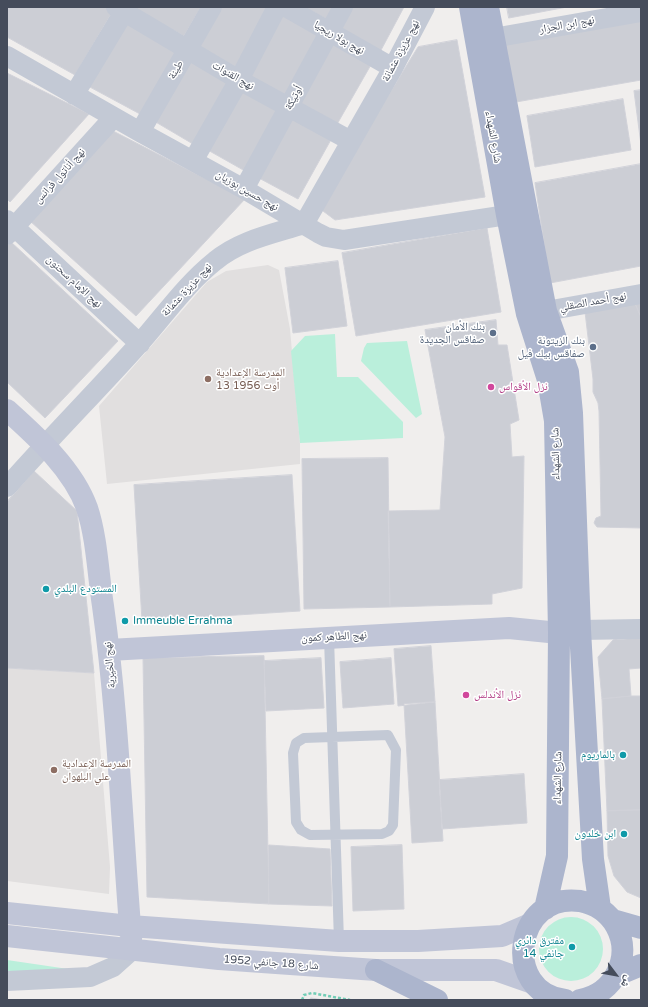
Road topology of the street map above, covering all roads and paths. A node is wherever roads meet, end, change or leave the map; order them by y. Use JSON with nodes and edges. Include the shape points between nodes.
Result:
{"nodes":[{"id":1,"x":212,"y":7,"type":"edge"},
{"id":2,"x":277,"y":7,"type":"edge"},
{"id":3,"x":286,"y":7,"type":"edge"},
{"id":4,"x":343,"y":7,"type":"edge"},
{"id":5,"x":425,"y":7,"type":"edge"},
{"id":6,"x":470,"y":7,"type":"edge"},
{"id":7,"x":488,"y":7,"type":"edge"},
{"id":8,"x":122,"y":9,"type":"edge"},
{"id":9,"x":641,"y":12,"type":"edge"},
{"id":10,"x":330,"y":32,"type":"junction"},
{"id":11,"x":493,"y":38,"type":"junction"},
{"id":12,"x":188,"y":50,"type":"junction"},
{"id":13,"x":7,"y":56,"type":"edge"},
{"id":14,"x":393,"y":68,"type":"junction"},
{"id":15,"x":239,"y":80,"type":"junction"},
{"id":16,"x":74,"y":95,"type":"junction"},
{"id":17,"x":290,"y":108,"type":"junction"},
{"id":18,"x":114,"y":117,"type":"junction"},
{"id":19,"x":140,"y":132,"type":"junction"},
{"id":20,"x":351,"y":141,"type":"junction"},
{"id":21,"x":193,"y":161,"type":"junction"},
{"id":22,"x":244,"y":189,"type":"junction"},
{"id":23,"x":506,"y":215,"type":"junction"},
{"id":24,"x":304,"y":224,"type":"junction"},
{"id":25,"x":10,"y":227,"type":"edge"},
{"id":26,"x":641,"y":294,"type":"edge"},
{"id":27,"x":546,"y":311,"type":"junction"},
{"id":28,"x":140,"y":344,"type":"junction"},
{"id":29,"x":7,"y":410,"type":"edge"},
{"id":30,"x":45,"y":444,"type":"junction"},
{"id":31,"x":7,"y":487,"type":"edge"},
{"id":32,"x":641,"y":629,"type":"edge"},
{"id":33,"x":570,"y":632,"type":"junction"},
{"id":34,"x":329,"y":638,"type":"junction"},
{"id":35,"x":109,"y":650,"type":"junction"},
{"id":36,"x":332,"y":738,"type":"junction"},
{"id":37,"x":336,"y":835,"type":"junction"},
{"id":38,"x":545,"y":908,"type":"junction"},
{"id":39,"x":7,"y":913,"type":"edge"},
{"id":40,"x":606,"y":914,"type":"junction"},
{"id":41,"x":530,"y":924,"type":"junction"},
{"id":42,"x":130,"y":926,"type":"junction"},
{"id":43,"x":641,"y":928,"type":"edge"},
{"id":44,"x":7,"y":936,"type":"edge"},
{"id":45,"x":339,"y":941,"type":"junction"},
{"id":46,"x":132,"y":950,"type":"junction"},
{"id":47,"x":641,"y":965,"type":"edge"},
{"id":48,"x":376,"y":970,"type":"junction"},
{"id":49,"x":7,"y":981,"type":"edge"},
{"id":50,"x":607,"y":988,"type":"edge"},
{"id":51,"x":541,"y":992,"type":"edge"},
{"id":52,"x":302,"y":1000,"type":"edge"},
{"id":53,"x":350,"y":1000,"type":"edge"},
{"id":54,"x":437,"y":1000,"type":"edge"},
{"id":55,"x":565,"y":1000,"type":"edge"},
{"id":56,"x":580,"y":1000,"type":"edge"}],
"edges":[{"from":1,"to":12,"type":"street","name":"طينة"},
{"from":2,"to":15,"type":"street"},
{"from":3,"to":10,"type":"street","name":"نهج بولا ريجيا"},
{"from":4,"to":10,"type":"street","name":"أوتيكة"},
{"from":5,"to":14,"type":"street","name":"نهج عزيزة عثمانة"},
{"from":6,"to":23,"type":"main road","name":"شارع الشهداء"},
{"from":7,"to":11,"type":"main road","name":"شارع الشهداء"},
{"from":8,"to":12,"type":"street","name":"نهج القنوات"},
{"from":8,"to":16,"type":"street"},
{"from":9,"to":11,"type":"street","name":"نهج ابن الجزار"},
{"from":10,"to":14,"type":"street","name":"نهج بولا ريجيا"},
{"from":10,"to":17,"type":"street","name":"أوتيكة"},
{"from":11,"to":27,"type":"main road","name":"شارع الشهداء"},
{"from":12,"to":15,"type":"street","name":"نهج القنوات"},
{"from":12,"to":19,"type":"street","name":"طينة"},
{"from":13,"to":16,"type":"street","name":"نهج حسين بوزيان"},
{"from":14,"to":20,"type":"street","name":"نهج عزيزة عثمانة"},
{"from":15,"to":17,"type":"street","name":"نهج القنوات"},
{"from":15,"to":21,"type":"street"},
{"from":16,"to":18,"type":"street","name":"نهج حسين بوزيان"},
{"from":17,"to":20,"type":"street","name":"نهج القنوات"},
{"from":17,"to":22,"type":"street","name":"أوتيكة"},
{"from":18,"to":19,"type":"street","name":"نهج حسين بوزيان"},
{"from":18,"to":25,"type":"street","name":"نهج أناتول فرانس"},
{"from":19,"to":21,"type":"street","name":"نهج حسين بوزيان"},
{"from":20,"to":24,"type":"street","name":"نهج عزيزة عثمانة"},
{"from":21,"to":22,"type":"street","name":"نهج حسين بوزيان"},
{"from":22,"to":24,"type":"street","name":"نهج حسين بوزيان"},
{"from":23,"to":24,"type":"street","name":"نهج حسين بوزيان","via":[[344,240],[326,237]]},
{"from":23,"to":33,"type":"main road","name":"شارع الشهداء","via":[[527,314],[548,380],[556,421]]},
{"from":24,"to":28,"type":"street","name":"نهج عزيزة عثمانة","via":[[255,239],[215,260],[187,287]]},
{"from":25,"to":28,"type":"street","name":"نهج الإمام سحنون"},
{"from":26,"to":27,"type":"street","name":"نهج أحمد الصقلي"},
{"from":27,"to":33,"type":"main road","name":"شارع الشهداء","via":[[568,372],[572,414]]},
{"from":28,"to":30,"type":"street","name":"نهج عزيزة عثمانة"},
{"from":29,"to":30,"type":"main road","name":"نهج الخيرية"},
{"from":30,"to":31,"type":"street","name":"نهج عزيزة عثمانة"},
{"from":30,"to":35,"type":"main road","name":"نهج الخيرية","via":[[74,484],[86,507]]},
{"from":32,"to":33,"type":"street"},
{"from":33,"to":34,"type":"main road","name":"نهج الطاهر كمون","via":[[509,628]]},
{"from":33,"to":38,"type":"main road","name":"شارع الشهداء","via":[[557,856]]},
{"from":33,"to":40,"type":"main road","name":"شارع الشهداء","via":[[593,859]]},
{"from":34,"to":35,"type":"main road","name":"نهج الطاهر كمون"},
{"from":34,"to":36,"type":"lane"},
{"from":35,"to":42,"type":"main road","name":"نهج الخيرية"},
{"from":36,"to":37,"type":"lane"},
{"from":36,"to":37,"type":"lane","via":[[304,738],[296,743],[293,753],[296,822],[301,830],[310,835]]},
{"from":36,"to":37,"type":"lane","via":[[388,735],[396,750],[393,825],[389,831],[382,834]]},
{"from":37,"to":45,"type":"lane"},
{"from":38,"to":40,"type":"main road","via":[[558,902],[572,900],[587,902]]},
{"from":38,"to":41,"type":"main road"},
{"from":39,"to":42,"type":"main road"},
{"from":40,"to":43,"type":"main road"},
{"from":40,"to":50,"type":"main road","name":"شارع الشهداء","via":[[620,933],[623,947],[622,961]]},
{"from":41,"to":45,"type":"main road","via":[[502,936],[418,941]]},
{"from":41,"to":51,"type":"main road","via":[[524,938],[522,954],[526,969]]},
{"from":42,"to":45,"type":"main road"},
{"from":42,"to":46,"type":"main road","name":"نهج الخيرية"},
{"from":44,"to":46,"type":"main road","name":"شارع 18 جانفي 1952"},
{"from":46,"to":48,"type":"main road","name":"شارع 18 جانفي 1952"},
{"from":46,"to":49,"type":"street","via":[[113,967],[90,977]]},
{"from":47,"to":50,"type":"main road"},
{"from":48,"to":51,"type":"main road","name":"شارع 18 جانفي 1952","via":[[496,970]]},
{"from":48,"to":54,"type":"main road"},
{"from":50,"to":56,"type":"main road","via":[[590,998]]},
{"from":51,"to":55,"type":"main road"},
{"from":52,"to":53,"type":"path","via":[[304,995],[312,993]]}]}
